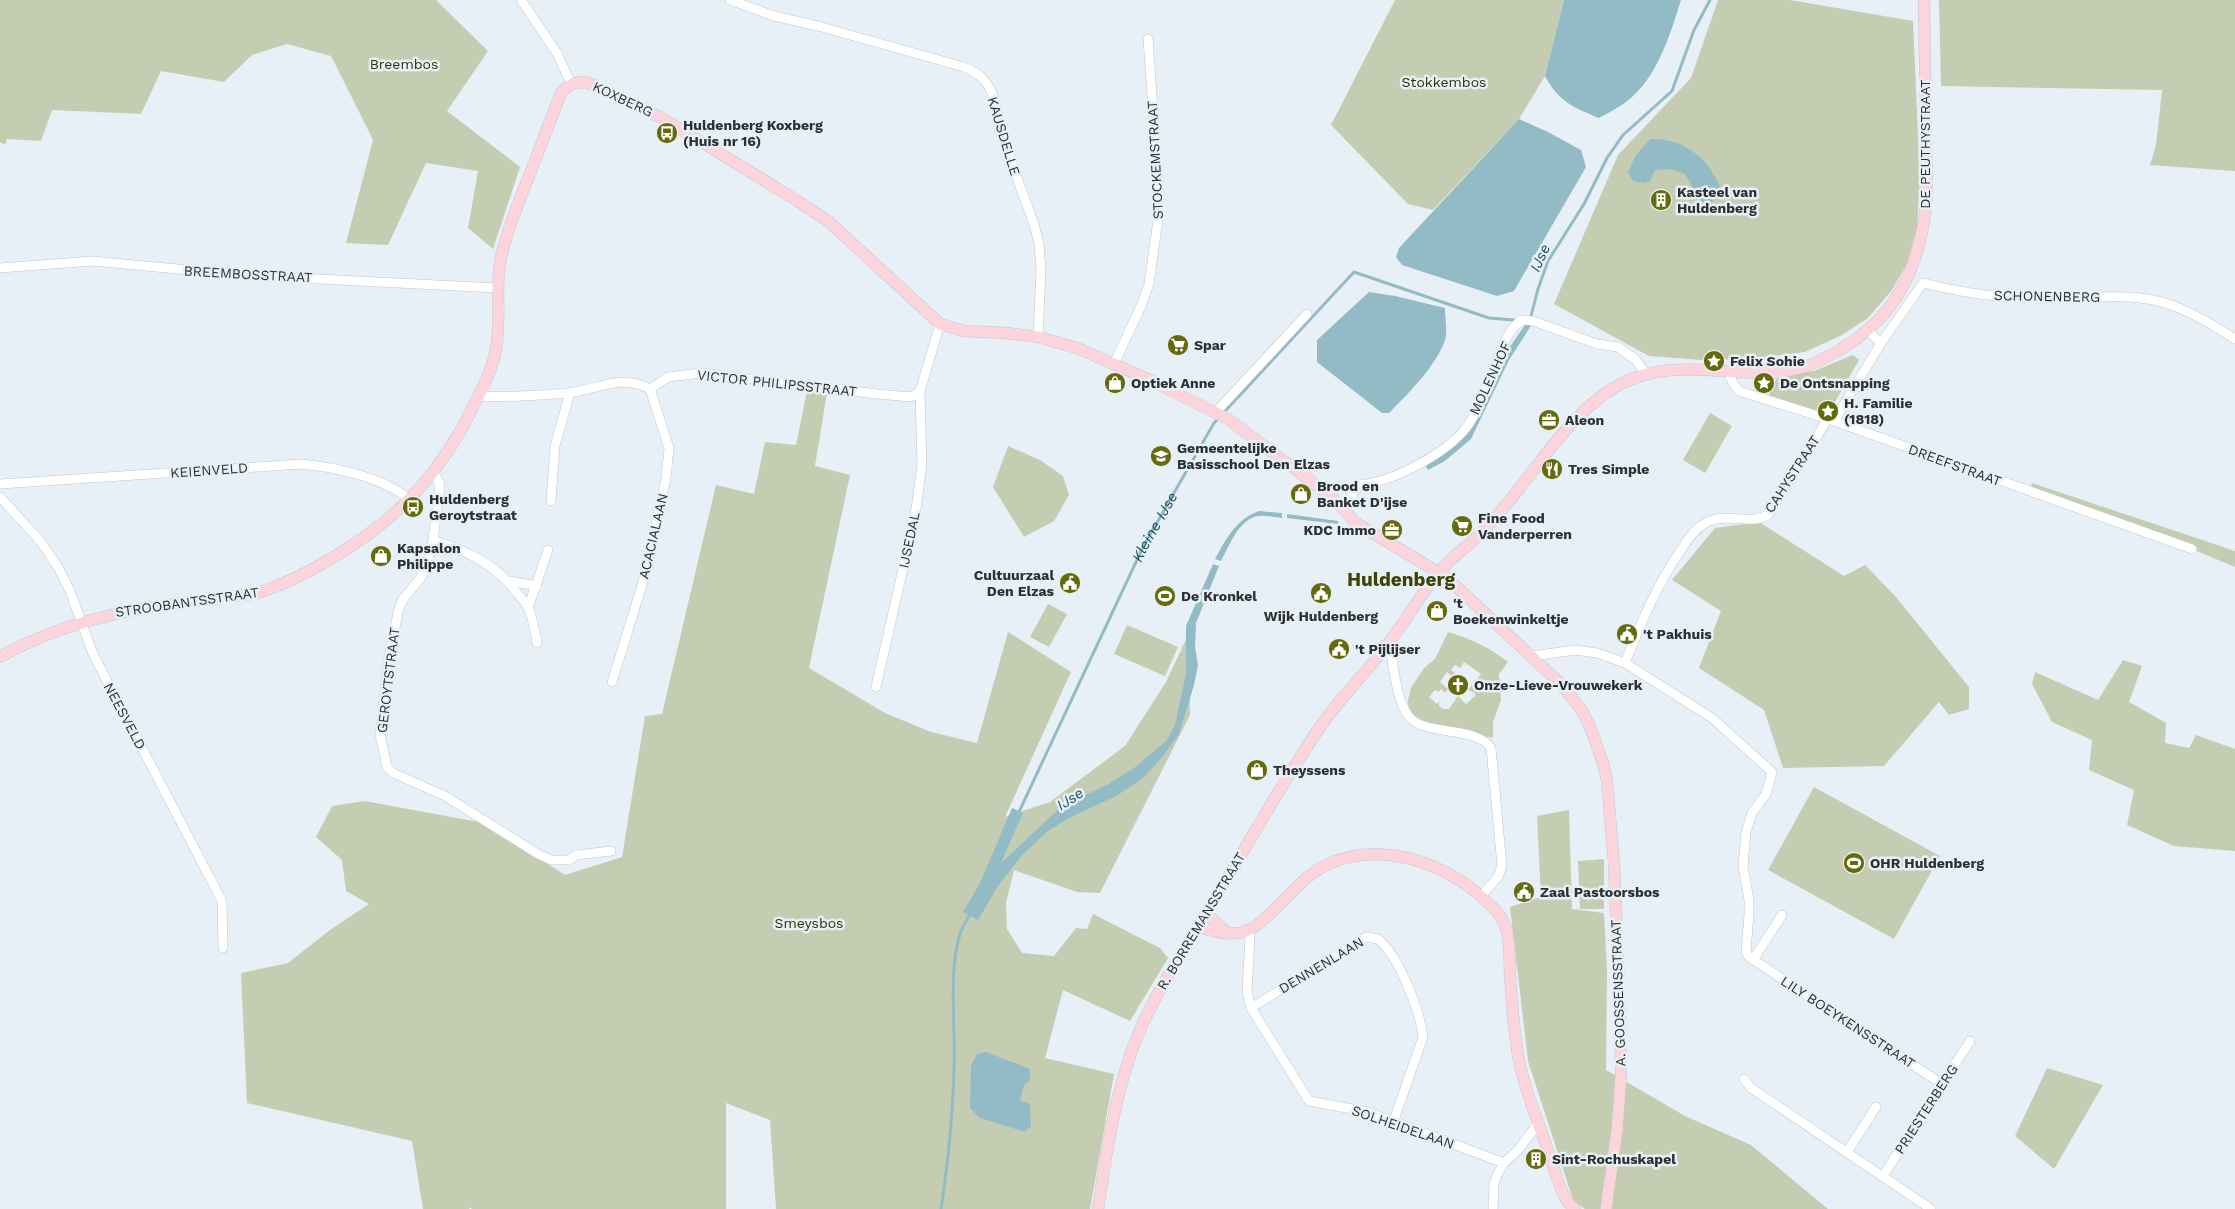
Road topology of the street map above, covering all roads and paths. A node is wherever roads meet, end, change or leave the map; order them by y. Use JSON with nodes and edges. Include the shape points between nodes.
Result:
{"nodes":[{"id":1,"x":521,"y":0,"type":"edge"},
{"id":2,"x":730,"y":0,"type":"edge"},
{"id":3,"x":1924,"y":0,"type":"edge"},
{"id":4,"x":1148,"y":39,"type":"dead end"},
{"id":5,"x":571,"y":84,"type":"junction"},
{"id":6,"x":0,"y":268,"type":"edge"},
{"id":7,"x":497,"y":288,"type":"junction"},
{"id":8,"x":1307,"y":314,"type":"dead end"},
{"id":9,"x":940,"y":324,"type":"junction"},
{"id":10,"x":1868,"y":331,"type":"junction"},
{"id":11,"x":1038,"y":337,"type":"junction"},
{"id":12,"x":2235,"y":339,"type":"edge"},
{"id":13,"x":1881,"y":343,"type":"junction"},
{"id":14,"x":1114,"y":364,"type":"junction"},
{"id":15,"x":1728,"y":370,"type":"junction"},
{"id":16,"x":1646,"y":374,"type":"junction"},
{"id":17,"x":650,"y":390,"type":"junction"},
{"id":18,"x":920,"y":391,"type":"junction"},
{"id":19,"x":570,"y":392,"type":"junction"},
{"id":20,"x":479,"y":396,"type":"junction"},
{"id":21,"x":1220,"y":414,"type":"junction"},
{"id":22,"x":1831,"y":421,"type":"junction"},
{"id":23,"x":434,"y":473,"type":"junction"},
{"id":24,"x":0,"y":484,"type":"edge"},
{"id":25,"x":0,"y":497,"type":"edge"},
{"id":26,"x":410,"y":500,"type":"junction"},
{"id":27,"x":551,"y":502,"type":"dead end"},
{"id":28,"x":1346,"y":511,"type":"junction"},
{"id":29,"x":433,"y":540,"type":"junction"},
{"id":30,"x":2192,"y":549,"type":"dead end"},
{"id":31,"x":548,"y":550,"type":"dead end"},
{"id":32,"x":1439,"y":572,"type":"junction"},
{"id":33,"x":508,"y":580,"type":"junction"},
{"id":34,"x":537,"y":586,"type":"junction"},
{"id":35,"x":528,"y":608,"type":"junction"},
{"id":36,"x":81,"y":623,"type":"junction"},
{"id":37,"x":1389,"y":642,"type":"junction"},
{"id":38,"x":538,"y":643,"type":"dead end"},
{"id":39,"x":1532,"y":656,"type":"junction"},
{"id":40,"x":0,"y":657,"type":"edge"},
{"id":41,"x":1625,"y":663,"type":"junction"},
{"id":42,"x":612,"y":682,"type":"dead end"},
{"id":43,"x":876,"y":687,"type":"dead end"},
{"id":44,"x":610,"y":851,"type":"dead end"},
{"id":45,"x":1481,"y":896,"type":"junction"},
{"id":46,"x":1206,"y":914,"type":"junction"},
{"id":47,"x":1782,"y":915,"type":"dead end"},
{"id":48,"x":1198,"y":927,"type":"junction"},
{"id":49,"x":1247,"y":931,"type":"junction"},
{"id":50,"x":1227,"y":933,"type":"junction"},
{"id":51,"x":223,"y":948,"type":"dead end"},
{"id":52,"x":1751,"y":958,"type":"junction"},
{"id":53,"x":1251,"y":1008,"type":"junction"},
{"id":54,"x":1970,"y":1042,"type":"dead end"},
{"id":55,"x":1744,"y":1079,"type":"dead end"},
{"id":56,"x":1942,"y":1084,"type":"junction"},
{"id":57,"x":1876,"y":1107,"type":"dead end"},
{"id":58,"x":1394,"y":1120,"type":"junction"},
{"id":59,"x":1539,"y":1122,"type":"junction"},
{"id":60,"x":1847,"y":1152,"type":"junction"},
{"id":61,"x":1504,"y":1163,"type":"junction"},
{"id":62,"x":1883,"y":1176,"type":"junction"},
{"id":63,"x":1098,"y":1209,"type":"edge"},
{"id":64,"x":1493,"y":1209,"type":"edge"},
{"id":65,"x":1575,"y":1209,"type":"edge"},
{"id":66,"x":1606,"y":1209,"type":"edge"},
{"id":67,"x":1931,"y":1209,"type":"edge"}],
"edges":[{"from":1,"to":5,"type":"street","via":[[557,54]]},
{"from":2,"to":11,"type":"street","name":"KAUSDELLE","via":[[774,16],[964,67],[981,76],[992,93],[1039,244]]},
{"from":3,"to":10,"type":"street","name":"DE PEUTHYSTRAAT","via":[[1925,223],[1907,281],[1884,315]]},
{"from":4,"to":14,"type":"street","name":"STOCKEMSTRAAT","via":[[1158,220],[1149,284]]},
{"from":5,"to":7,"type":"street","via":[[561,93],[509,227],[498,269]]},
{"from":5,"to":9,"type":"street","name":"KOXBERG","via":[[589,83],[643,108],[783,190],[828,222]]},
{"from":6,"to":7,"type":"street","name":"BREEMBOSSTRAAT","via":[[92,261],[241,275]]},
{"from":7,"to":20,"type":"street","via":[[495,353]]},
{"from":8,"to":21,"type":"street"},
{"from":9,"to":11,"type":"street","name":"KOXBERG","via":[[964,331]]},
{"from":9,"to":18,"type":"street"},
{"from":10,"to":13,"type":"street"},
{"from":10,"to":15,"type":"street","name":"DE PEUTHYSTRAAT","via":[[1827,358],[1797,369],[1764,373]]},
{"from":11,"to":14,"type":"street","name":"KOXBERG","via":[[1077,348]]},
{"from":12,"to":13,"type":"street","name":"SCHONENBERG","via":[[2171,304],[2131,296],[2010,298],[1966,294],[1923,283]]},
{"from":13,"to":22,"type":"street"},
{"from":14,"to":21,"type":"street","name":"KOXBERG"},
{"from":15,"to":16,"type":"street","name":"DE PEUTHYSTRAAT","via":[[1679,368]]},
{"from":15,"to":22,"type":"street","name":"DREEFSTRAAT","via":[[1739,391]]},
{"from":16,"to":28,"type":"street","name":"MOLENHOF","via":[[1636,360],[1618,347],[1598,344],[1530,321],[1519,321],[1501,351],[1467,427],[1426,460],[1376,484],[1360,486],[1350,498]]},
{"from":16,"to":32,"type":"street","name":"DE PEUTHYSTRAAT","via":[[1608,391],[1585,411],[1487,527]]},
{"from":17,"to":18,"type":"street","name":"VICTOR PHILIPSSTRAAT","via":[[668,377],[701,373],[911,397]]},
{"from":17,"to":19,"type":"street","via":[[638,383],[616,382]]},
{"from":17,"to":42,"type":"street","name":"ACACIALAAN","via":[[669,448],[666,478],[643,582]]},
{"from":18,"to":43,"type":"street","name":"IJSEDAL","via":[[922,465],[914,516]]},
{"from":19,"to":20,"type":"street"},
{"from":19,"to":27,"type":"street","via":[[555,446]]},
{"from":20,"to":23,"type":"street","via":[[460,434]]},
{"from":21,"to":28,"type":"street","name":"A. GOOSSENSSTRAAT","via":[[1331,496]]},
{"from":22,"to":30,"type":"street","name":"DREEFSTRAAT"},
{"from":22,"to":41,"type":"street","name":"CAHYSTRAAT","via":[[1768,515],[1753,520],[1716,519],[1690,536],[1652,597]]},
{"from":23,"to":26,"type":"street","name":"STROOBANTSSTRAAT"},
{"from":23,"to":29,"type":"street","name":"GEROYTSTRAAT","via":[[440,484]]},
{"from":24,"to":26,"type":"street","name":"KEIENVELD","via":[[301,464],[330,467],[393,487]]},
{"from":25,"to":36,"type":"street","name":"NEESVELD","via":[[41,542],[58,567]]},
{"from":26,"to":36,"type":"street","name":"STROOBANTSSTRAAT","via":[[391,518],[345,550],[272,589],[136,609]]},
{"from":28,"to":32,"type":"street","name":"A. GOOSSENSSTRAAT","via":[[1356,524]]},
{"from":29,"to":33,"type":"street","via":[[480,559]]},
{"from":29,"to":44,"type":"street","name":"GEROYTSTRAAT","via":[[424,571],[403,599],[395,623],[380,734],[387,767],[393,773],[445,796],[551,860],[569,860],[576,855]]},
{"from":31,"to":34,"type":"street"},
{"from":32,"to":37,"type":"street","name":"R. BORREMANSSTRAAT"},
{"from":32,"to":39,"type":"street","name":"A. GOOSSENSSTRAAT"},
{"from":33,"to":34,"type":"street"},
{"from":33,"to":35,"type":"street"},
{"from":34,"to":35,"type":"street"},
{"from":35,"to":38,"type":"street"},
{"from":36,"to":40,"type":"street","name":"STROOBANTSSTRAAT","via":[[21,645]]},
{"from":36,"to":51,"type":"street","name":"NEESVELD","via":[[93,654],[222,901]]},
{"from":37,"to":45,"type":"street","via":[[1399,691],[1409,717],[1420,724],[1479,738],[1491,748],[1502,866],[1498,877]]},
{"from":37,"to":46,"type":"street","name":"R. BORREMANSSTRAAT","via":[[1322,724]]},
{"from":39,"to":41,"type":"street","via":[[1575,650]]},
{"from":39,"to":66,"type":"street","name":"A. GOOSSENSSTRAAT","via":[[1583,712],[1607,780],[1614,874],[1621,1076]]},
{"from":41,"to":52,"type":"street","via":[[1712,718],[1772,772],[1766,794],[1752,813],[1746,832],[1743,866],[1749,900],[1746,952]]},
{"from":45,"to":49,"type":"street","via":[[1442,870],[1418,861],[1368,854],[1324,866]]},
{"from":45,"to":59,"type":"street","via":[[1503,920],[1520,1065]]},
{"from":46,"to":48,"type":"street","name":"R. BORREMANSSTRAAT"},
{"from":46,"to":50,"type":"street"},
{"from":47,"to":52,"type":"street"},
{"from":48,"to":50,"type":"street"},
{"from":48,"to":63,"type":"street","name":"R. BORREMANSSTRAAT","via":[[1161,987],[1132,1050],[1122,1083]]},
{"from":49,"to":50,"type":"street"},
{"from":49,"to":53,"type":"street","name":"SOLHEIDELAAN","via":[[1250,936],[1247,992]]},
{"from":52,"to":56,"type":"street","name":"LILY BOEYKENSSTRAAT"},
{"from":53,"to":58,"type":"street","name":"SOLHEIDELAAN","via":[[1309,1101],[1352,1108]]},
{"from":53,"to":58,"type":"street","name":"DENNENLAAN","via":[[1366,937],[1378,939],[1405,979],[1422,1027],[1422,1037]]},
{"from":54,"to":56,"type":"street","name":"PRIESTERBERG"},
{"from":55,"to":60,"type":"street","via":[[1750,1088]]},
{"from":56,"to":62,"type":"street","name":"PRIESTERBERG"},
{"from":57,"to":60,"type":"street"},
{"from":58,"to":61,"type":"street","name":"SOLHEIDELAAN"},
{"from":59,"to":61,"type":"street"},
{"from":59,"to":65,"type":"street","via":[[1561,1189]]},
{"from":60,"to":62,"type":"street"},
{"from":61,"to":64,"type":"street","via":[[1494,1184]]},
{"from":62,"to":67,"type":"street"}]}
